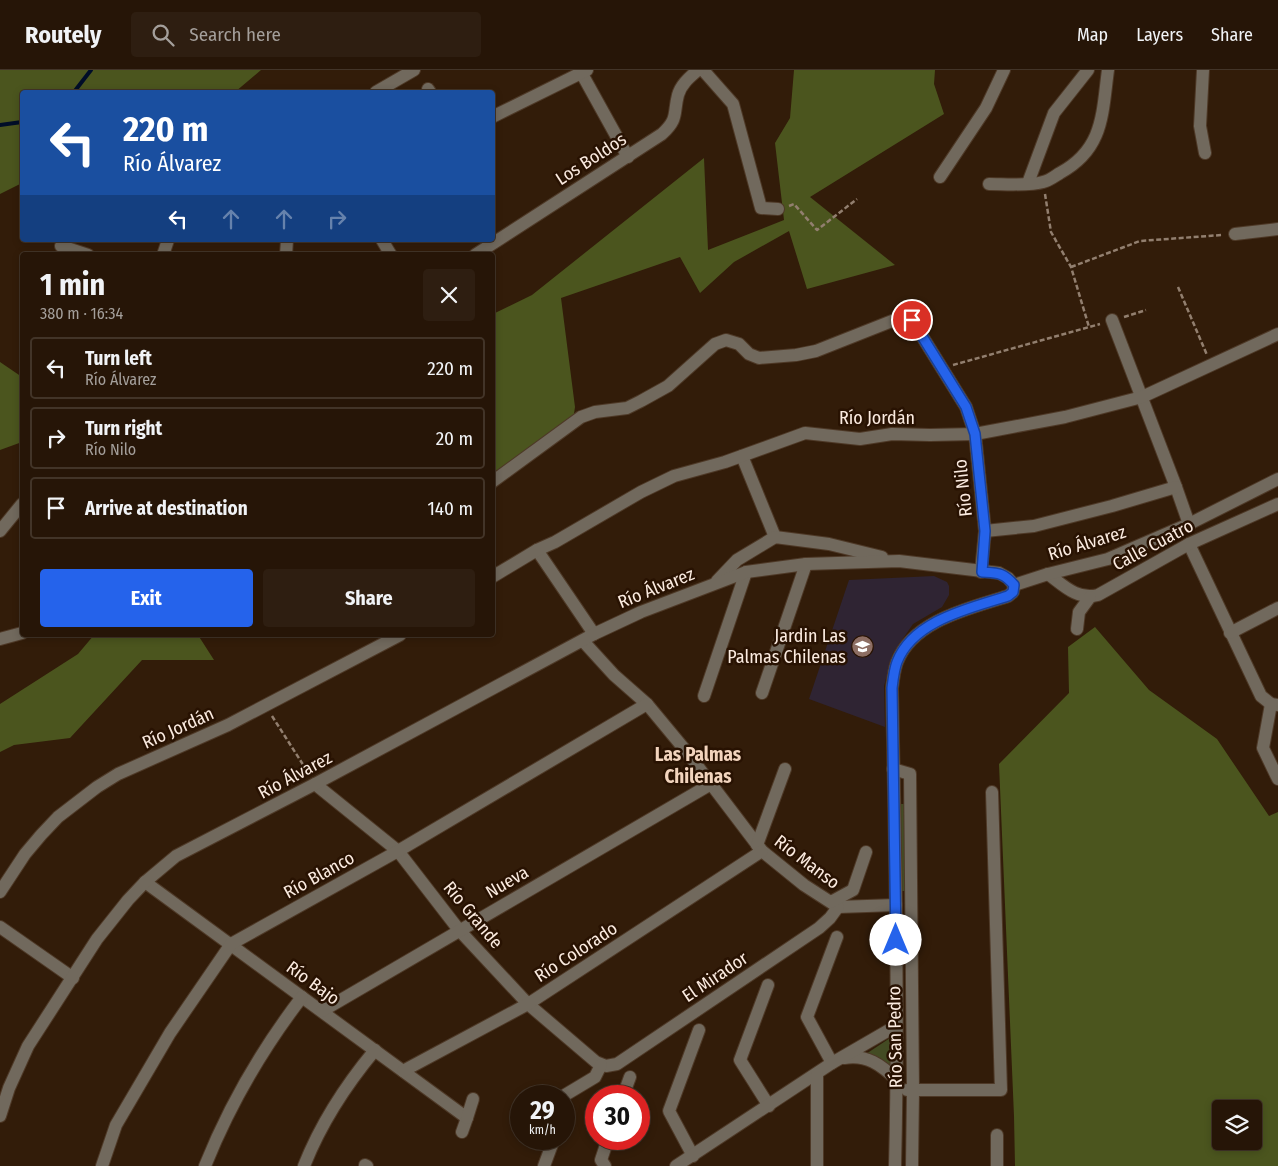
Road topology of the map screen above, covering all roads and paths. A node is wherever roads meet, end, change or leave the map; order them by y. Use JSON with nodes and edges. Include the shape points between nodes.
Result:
{"nodes":[{"id":1,"x":414,"y":70,"type":"edge"},
{"id":2,"x":698,"y":70,"type":"edge"},
{"id":3,"x":703,"y":70,"type":"edge"},
{"id":4,"x":1004,"y":70,"type":"edge"},
{"id":5,"x":1088,"y":70,"type":"edge"},
{"id":6,"x":1108,"y":70,"type":"edge"},
{"id":7,"x":1202,"y":70,"type":"edge"},
{"id":8,"x":584,"y":72,"type":"edge"},
{"id":9,"x":379,"y":90,"type":"edge"},
{"id":10,"x":495,"y":116,"type":"edge"},
{"id":11,"x":1205,"y":152,"type":"dead end"},
{"id":12,"x":628,"y":156,"type":"junction"},
{"id":13,"x":940,"y":177,"type":"dead end"},
{"id":14,"x":1043,"y":182,"type":"junction"},
{"id":15,"x":1028,"y":183,"type":"junction"},
{"id":16,"x":989,"y":184,"type":"dead end"},
{"id":17,"x":856,"y":199,"type":"dead end"},
{"id":18,"x":778,"y":209,"type":"joint"},
{"id":19,"x":1278,"y":229,"type":"edge"},
{"id":20,"x":1234,"y":234,"type":"joint"},
{"id":21,"x":61,"y":246,"type":"dead end"},
{"id":22,"x":79,"y":252,"type":"edge"},
{"id":23,"x":480,"y":252,"type":"edge"},
{"id":24,"x":1071,"y":267,"type":"junction"},
{"id":25,"x":1178,"y":287,"type":"dead end"},
{"id":26,"x":1146,"y":310,"type":"dead end"},
{"id":27,"x":1112,"y":320,"type":"junction"},
{"id":28,"x":1088,"y":327,"type":"junction"},
{"id":29,"x":1278,"y":334,"type":"edge"},
{"id":30,"x":1211,"y":365,"type":"junction"},
{"id":31,"x":942,"y":368,"type":"junction"},
{"id":32,"x":1142,"y":397,"type":"junction"},
{"id":33,"x":975,"y":434,"type":"junction"},
{"id":34,"x":742,"y":456,"type":"junction"},
{"id":35,"x":1278,"y":479,"type":"edge"},
{"id":36,"x":495,"y":480,"type":"edge"},
{"id":37,"x":1176,"y":487,"type":"junction"},
{"id":38,"x":1278,"y":504,"type":"edge"},
{"id":39,"x":20,"y":506,"type":"edge"},
{"id":40,"x":1189,"y":524,"type":"junction"},
{"id":41,"x":0,"y":531,"type":"edge"},
{"id":42,"x":985,"y":531,"type":"junction"},
{"id":43,"x":775,"y":537,"type":"junction"},
{"id":44,"x":1189,"y":544,"type":"junction"},
{"id":45,"x":537,"y":550,"type":"junction"},
{"id":46,"x":899,"y":562,"type":"junction"},
{"id":47,"x":806,"y":564,"type":"junction"},
{"id":48,"x":746,"y":572,"type":"junction"},
{"id":49,"x":982,"y":572,"type":"junction"},
{"id":50,"x":1048,"y":574,"type":"junction"},
{"id":51,"x":495,"y":575,"type":"edge"},
{"id":52,"x":714,"y":584,"type":"junction"},
{"id":53,"x":1014,"y":585,"type":"junction"},
{"id":54,"x":1090,"y":597,"type":"junction"},
{"id":55,"x":1278,"y":608,"type":"edge"},
{"id":56,"x":1077,"y":629,"type":"dead end"},
{"id":57,"x":1230,"y":633,"type":"junction"},
{"id":58,"x":20,"y":634,"type":"edge"},
{"id":59,"x":396,"y":637,"type":"edge"},
{"id":60,"x":588,"y":638,"type":"junction"},
{"id":61,"x":0,"y":639,"type":"edge"},
{"id":62,"x":762,"y":693,"type":"dead end"},
{"id":63,"x":704,"y":696,"type":"dead end"},
{"id":64,"x":647,"y":704,"type":"junction"},
{"id":65,"x":1274,"y":704,"type":"edge"},
{"id":66,"x":265,"y":706,"type":"junction"},
{"id":67,"x":785,"y":769,"type":"dead end"},
{"id":68,"x":893,"y":769,"type":"junction"},
{"id":69,"x":1278,"y":779,"type":"edge"},
{"id":70,"x":316,"y":784,"type":"junction"},
{"id":71,"x":711,"y":784,"type":"junction"},
{"id":72,"x":992,"y":792,"type":"dead end"},
{"id":73,"x":759,"y":848,"type":"junction"},
{"id":74,"x":398,"y":851,"type":"junction"},
{"id":75,"x":866,"y":852,"type":"dead end"},
{"id":76,"x":146,"y":882,"type":"junction"},
{"id":77,"x":0,"y":892,"type":"edge"},
{"id":78,"x":834,"y":904,"type":"junction"},
{"id":79,"x":896,"y":905,"type":"junction"},
{"id":80,"x":0,"y":926,"type":"edge"},
{"id":81,"x":459,"y":930,"type":"junction"},
{"id":82,"x":836,"y":937,"type":"dead end"},
{"id":83,"x":230,"y":944,"type":"junction"},
{"id":84,"x":73,"y":978,"type":"junction"},
{"id":85,"x":768,"y":985,"type":"dead end"},
{"id":86,"x":302,"y":997,"type":"junction"},
{"id":87,"x":528,"y":1004,"type":"junction"},
{"id":88,"x":322,"y":1011,"type":"junction"},
{"id":89,"x":896,"y":1026,"type":"junction"},
{"id":90,"x":699,"y":1030,"type":"dead end"},
{"id":91,"x":375,"y":1050,"type":"junction"},
{"id":92,"x":837,"y":1061,"type":"junction"},
{"id":93,"x":604,"y":1066,"type":"junction"},
{"id":94,"x":403,"y":1071,"type":"junction"},
{"id":95,"x":817,"y":1074,"type":"junction"},
{"id":96,"x":630,"y":1077,"type":"dead end"},
{"id":97,"x":627,"y":1085,"type":"edge"},
{"id":98,"x":897,"y":1085,"type":"junction"},
{"id":99,"x":575,"y":1090,"type":"edge"},
{"id":100,"x":913,"y":1090,"type":"junction"},
{"id":101,"x":473,"y":1099,"type":"dead end"},
{"id":102,"x":769,"y":1106,"type":"junction"},
{"id":103,"x":463,"y":1115,"type":"junction"},
{"id":104,"x":0,"y":1116,"type":"edge"},
{"id":105,"x":462,"y":1132,"type":"dead end"},
{"id":106,"x":997,"y":1135,"type":"dead end"},
{"id":107,"x":550,"y":1150,"type":"edge"},
{"id":108,"x":604,"y":1150,"type":"edge"},
{"id":109,"x":693,"y":1156,"type":"junction"},
{"id":110,"x":102,"y":1166,"type":"edge"},
{"id":111,"x":205,"y":1166,"type":"edge"},
{"id":112,"x":304,"y":1166,"type":"edge"},
{"id":113,"x":544,"y":1166,"type":"edge"},
{"id":114,"x":605,"y":1166,"type":"edge"},
{"id":115,"x":676,"y":1166,"type":"edge"},
{"id":116,"x":816,"y":1166,"type":"edge"},
{"id":117,"x":895,"y":1166,"type":"edge"},
{"id":118,"x":912,"y":1166,"type":"edge"},
{"id":119,"x":997,"y":1166,"type":"edge"}],
"edges":[{"from":1,"to":9,"type":"street"},
{"from":2,"to":12,"type":"street","name":"Los Boldos","via":[[682,86],[676,116],[670,126]]},
{"from":3,"to":18,"type":"street","via":[[733,104],[761,208]]},
{"from":4,"to":13,"type":"street","via":[[986,108]]},
{"from":5,"to":15,"type":"street","via":[[1054,112]]},
{"from":6,"to":14,"type":"street","via":[[1102,118],[1095,140],[1086,154]]},
{"from":7,"to":11,"type":"street","via":[[1200,126]]},
{"from":8,"to":10,"type":"street"},
{"from":8,"to":12,"type":"street"},
{"from":12,"to":23,"type":"street","name":"Los Boldos"},
{"from":14,"to":15,"type":"street"},
{"from":14,"to":24,"type":"path","via":[[1051,232]]},
{"from":15,"to":16,"type":"street"},
{"from":17,"to":18,"type":"path","via":[[817,230],[794,204]]},
{"from":19,"to":20,"type":"street"},
{"from":20,"to":24,"type":"path","via":[[1140,241]]},
{"from":21,"to":22,"type":"street"},
{"from":24,"to":28,"type":"path"},
{"from":25,"to":30,"type":"path"},
{"from":26,"to":27,"type":"path"},
{"from":27,"to":28,"type":"path"},
{"from":27,"to":32,"type":"street"},
{"from":28,"to":31,"type":"path"},
{"from":29,"to":30,"type":"street","name":"Río Jordán"},
{"from":30,"to":32,"type":"street","name":"Río Jordán"},
{"from":31,"to":33,"type":"street","name":"Río Nilo","via":[[966,407]]},
{"from":31,"to":36,"type":"street","name":"Río Nilo","via":[[912,320],[898,319],[816,351],[776,357],[759,358],[748,354],[739,344],[726,340],[715,344],[668,386],[627,408],[581,417]]},
{"from":32,"to":33,"type":"street","name":"Río Jordán","via":[[1065,417]]},
{"from":32,"to":37,"type":"street"},
{"from":33,"to":34,"type":"street","name":"Río Jordán","via":[[892,434],[860,439],[805,433]]},
{"from":33,"to":42,"type":"street","name":"Río Nilo"},
{"from":34,"to":43,"type":"street"},
{"from":34,"to":45,"type":"street","name":"Río Jordán","via":[[674,476]]},
{"from":35,"to":40,"type":"street","name":"Río Álvarez"},
{"from":37,"to":40,"type":"street"},
{"from":37,"to":42,"type":"street","via":[[1034,526]]},
{"from":38,"to":44,"type":"street","name":"Calle Cuatro"},
{"from":39,"to":41,"type":"street"},
{"from":40,"to":50,"type":"street","name":"Río Álvarez","via":[[1108,559]]},
{"from":42,"to":49,"type":"street","name":"Río Nilo"},
{"from":43,"to":46,"type":"street","name":"Río Álvarez","via":[[829,544]]},
{"from":43,"to":52,"type":"street","name":"Río Álvarez","via":[[737,560]]},
{"from":44,"to":54,"type":"street","name":"Calle Cuatro"},
{"from":44,"to":57,"type":"street"},
{"from":45,"to":51,"type":"street","name":"Río Jordán"},
{"from":45,"to":60,"type":"street","name":"Río Manso"},
{"from":46,"to":47,"type":"street","name":"Río Álvarez"},
{"from":46,"to":49,"type":"street","name":"Río Álvarez"},
{"from":47,"to":48,"type":"street","name":"Río Álvarez"},
{"from":47,"to":62,"type":"street"},
{"from":48,"to":52,"type":"street","name":"Río Álvarez"},
{"from":48,"to":63,"type":"street"},
{"from":49,"to":53,"type":"street","name":"Río Álvarez","via":[[1000,573]]},
{"from":50,"to":53,"type":"street","name":"Río Álvarez"},
{"from":50,"to":54,"type":"street","via":[[1072,592]]},
{"from":52,"to":60,"type":"street","name":"Río Álvarez","via":[[641,612]]},
{"from":53,"to":68,"type":"street","name":"Río San Pedro","via":[[1008,596],[944,617],[919,633],[907,646],[898,661],[892,688]]},
{"from":54,"to":56,"type":"street","via":[[1079,612]]},
{"from":55,"to":57,"type":"street"},
{"from":57,"to":65,"type":"street","via":[[1261,696]]},
{"from":58,"to":61,"type":"street"},
{"from":59,"to":66,"type":"street","name":"Río Jordán"},
{"from":60,"to":64,"type":"street","name":"Río Manso","via":[[614,675]]},
{"from":60,"to":70,"type":"street","name":"Río Álvarez"},
{"from":64,"to":71,"type":"street","name":"Río Manso"},
{"from":64,"to":74,"type":"street","name":"Río Blanco"},
{"from":65,"to":69,"type":"street","via":[[1263,748]]},
{"from":66,"to":70,"type":"path"},
{"from":66,"to":77,"type":"street","name":"Río Jordán","via":[[118,774],[97,787],[41,835]]},
{"from":67,"to":73,"type":"street"},
{"from":68,"to":79,"type":"street","name":"Río San Pedro"},
{"from":68,"to":100,"type":"street","name":"Río San Pedro","via":[[910,774]]},
{"from":70,"to":74,"type":"street","name":"Río Grande"},
{"from":70,"to":76,"type":"street","name":"Río Álvarez","via":[[176,856]]},
{"from":71,"to":73,"type":"street","name":"Río Manso"},
{"from":71,"to":81,"type":"street","name":"Nueva"},
{"from":72,"to":100,"type":"street","via":[[1001,1090]]},
{"from":73,"to":78,"type":"street","name":"Río Manso"},
{"from":73,"to":87,"type":"street","name":"Río Colorado"},
{"from":74,"to":81,"type":"street","name":"Río Grande"},
{"from":74,"to":83,"type":"street","name":"Río Blanco"},
{"from":75,"to":78,"type":"street","via":[[853,890]]},
{"from":76,"to":83,"type":"street","name":"Río Bajo"},
{"from":76,"to":84,"type":"street","name":"Río Álvarez","via":[[111,920]]},
{"from":78,"to":79,"type":"street","name":"Río Manso"},
{"from":78,"to":93,"type":"street","name":"El Mirador","via":[[830,918],[819,928],[617,1064]]},
{"from":79,"to":89,"type":"street","name":"Río San Pedro"},
{"from":80,"to":84,"type":"street"},
{"from":81,"to":87,"type":"street","name":"Río Grande"},
{"from":81,"to":88,"type":"street","name":"Nueva"},
{"from":82,"to":92,"type":"street","via":[[807,1017]]},
{"from":83,"to":86,"type":"street","name":"Río Bajo"},
{"from":83,"to":110,"type":"street","name":"Río Blanco","via":[[170,1033],[116,1125]]},
{"from":84,"to":104,"type":"street","name":"Río Álvarez","via":[[28,1046]]},
{"from":85,"to":102,"type":"street","via":[[740,1060]]},
{"from":86,"to":88,"type":"street","name":"Río Bajo"},
{"from":86,"to":111,"type":"street","via":[[253,1067]]},
{"from":87,"to":93,"type":"street","name":"Río Grande"},
{"from":87,"to":94,"type":"street","name":"Río Colorado"},
{"from":88,"to":91,"type":"street","name":"Río Bajo"},
{"from":89,"to":92,"type":"street"},
{"from":89,"to":98,"type":"street","name":"Río San Pedro"},
{"from":90,"to":109,"type":"street","via":[[669,1111]]},
{"from":91,"to":94,"type":"street","name":"Río Bajo"},
{"from":91,"to":112,"type":"street","via":[[334,1104]]},
{"from":92,"to":95,"type":"street"},
{"from":92,"to":98,"type":"street","via":[[862,1057],[885,1068]]},
{"from":93,"to":99,"type":"street","via":[[595,1077]]},
{"from":94,"to":103,"type":"street","name":"Río Bajo"},
{"from":95,"to":102,"type":"street"},
{"from":95,"to":116,"type":"street"},
{"from":96,"to":97,"type":"street"},
{"from":98,"to":100,"type":"street"},
{"from":98,"to":117,"type":"street","name":"Río San Pedro"},
{"from":100,"to":118,"type":"street","name":"Río San Pedro"},
{"from":101,"to":103,"type":"street"},
{"from":102,"to":109,"type":"street"},
{"from":103,"to":105,"type":"street"},
{"from":106,"to":119,"type":"street"},
{"from":107,"to":113,"type":"street"},
{"from":108,"to":114,"type":"street","via":[[601,1160]]},
{"from":109,"to":115,"type":"street"}]}
